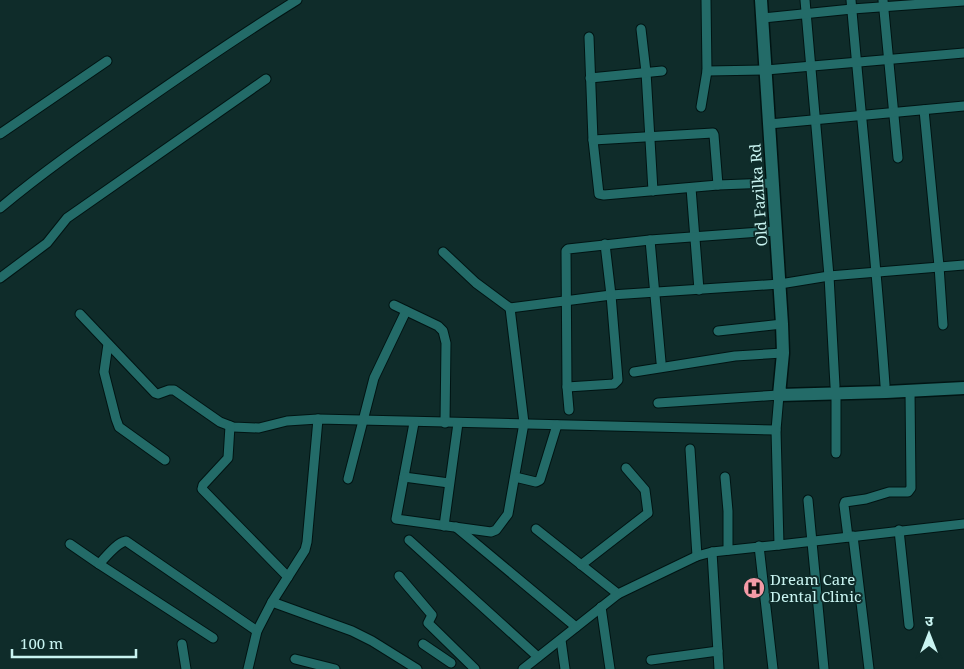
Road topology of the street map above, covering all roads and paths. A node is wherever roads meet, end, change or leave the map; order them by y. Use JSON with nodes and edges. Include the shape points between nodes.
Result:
{"nodes":[{"id":1,"x":297,"y":0,"type":"edge"},
{"id":2,"x":706,"y":0,"type":"edge"},
{"id":3,"x":761,"y":0,"type":"edge"},
{"id":4,"x":805,"y":0,"type":"edge"},
{"id":5,"x":964,"y":1,"type":"edge"},
{"id":6,"x":883,"y":3,"type":"edge"},
{"id":7,"x":851,"y":4,"type":"edge"},
{"id":8,"x":807,"y":14,"type":"junction"},
{"id":9,"x":762,"y":18,"type":"junction"},
{"id":10,"x":641,"y":30,"type":"dead end"},
{"id":11,"x":589,"y":37,"type":"dead end"},
{"id":12,"x":964,"y":53,"type":"edge"},
{"id":13,"x":889,"y":60,"type":"junction"},
{"id":14,"x":107,"y":61,"type":"dead end"},
{"id":15,"x":856,"y":62,"type":"junction"},
{"id":16,"x":811,"y":66,"type":"junction"},
{"id":17,"x":708,"y":70,"type":"junction"},
{"id":18,"x":766,"y":70,"type":"junction"},
{"id":19,"x":662,"y":71,"type":"dead end"},
{"id":20,"x":646,"y":72,"type":"junction"},
{"id":21,"x":590,"y":78,"type":"junction"},
{"id":22,"x":266,"y":79,"type":"dead end"},
{"id":23,"x":964,"y":106,"type":"edge"},
{"id":24,"x":701,"y":107,"type":"dead end"},
{"id":25,"x":924,"y":110,"type":"junction"},
{"id":26,"x":894,"y":113,"type":"junction"},
{"id":27,"x":862,"y":115,"type":"junction"},
{"id":28,"x":815,"y":119,"type":"junction"},
{"id":29,"x":769,"y":124,"type":"junction"},
{"id":30,"x":0,"y":134,"type":"edge"},
{"id":31,"x":650,"y":137,"type":"junction"},
{"id":32,"x":593,"y":140,"type":"junction"},
{"id":33,"x":898,"y":158,"type":"dead end"},
{"id":34,"x":773,"y":183,"type":"junction"},
{"id":35,"x":718,"y":185,"type":"junction"},
{"id":36,"x":691,"y":188,"type":"junction"},
{"id":37,"x":652,"y":191,"type":"junction"},
{"id":38,"x":0,"y":208,"type":"edge"},
{"id":39,"x":776,"y":231,"type":"junction"},
{"id":40,"x":696,"y":237,"type":"junction"},
{"id":41,"x":650,"y":240,"type":"junction"},
{"id":42,"x":605,"y":244,"type":"junction"},
{"id":43,"x":443,"y":252,"type":"dead end"},
{"id":44,"x":964,"y":265,"type":"edge"},
{"id":45,"x":939,"y":266,"type":"junction"},
{"id":46,"x":878,"y":272,"type":"junction"},
{"id":47,"x":829,"y":276,"type":"junction"},
{"id":48,"x":0,"y":278,"type":"edge"},
{"id":49,"x":780,"y":284,"type":"junction"},
{"id":50,"x":699,"y":290,"type":"junction"},
{"id":51,"x":654,"y":292,"type":"junction"},
{"id":52,"x":611,"y":295,"type":"junction"},
{"id":53,"x":566,"y":302,"type":"junction"},
{"id":54,"x":394,"y":305,"type":"dead end"},
{"id":55,"x":510,"y":308,"type":"junction"},
{"id":56,"x":406,"y":311,"type":"junction"},
{"id":57,"x":80,"y":314,"type":"dead end"},
{"id":58,"x":782,"y":324,"type":"junction"},
{"id":59,"x":943,"y":325,"type":"dead end"},
{"id":60,"x":718,"y":331,"type":"dead end"},
{"id":61,"x":108,"y":344,"type":"junction"},
{"id":62,"x":783,"y":353,"type":"junction"},
{"id":63,"x":661,"y":362,"type":"dead end"},
{"id":64,"x":634,"y":372,"type":"dead end"},
{"id":65,"x":964,"y":381,"type":"edge"},
{"id":66,"x":567,"y":387,"type":"junction"},
{"id":67,"x":879,"y":387,"type":"junction"},
{"id":68,"x":964,"y":388,"type":"edge"},
{"id":69,"x":836,"y":390,"type":"junction"},
{"id":70,"x":780,"y":391,"type":"junction"},
{"id":71,"x":910,"y":391,"type":"junction"},
{"id":72,"x":658,"y":403,"type":"dead end"},
{"id":73,"x":569,"y":410,"type":"dead end"},
{"id":74,"x":318,"y":419,"type":"junction"},
{"id":75,"x":364,"y":420,"type":"junction"},
{"id":76,"x":414,"y":423,"type":"junction"},
{"id":77,"x":445,"y":423,"type":"junction"},
{"id":78,"x":458,"y":423,"type":"junction"},
{"id":79,"x":524,"y":423,"type":"junction"},
{"id":80,"x":557,"y":425,"type":"junction"},
{"id":81,"x":230,"y":426,"type":"junction"},
{"id":82,"x":776,"y":430,"type":"junction"},
{"id":83,"x":690,"y":449,"type":"dead end"},
{"id":84,"x":836,"y":453,"type":"dead end"},
{"id":85,"x":165,"y":460,"type":"dead end"},
{"id":86,"x":626,"y":468,"type":"dead end"},
{"id":87,"x":725,"y":476,"type":"dead end"},
{"id":88,"x":516,"y":477,"type":"junction"},
{"id":89,"x":404,"y":478,"type":"junction"},
{"id":90,"x":348,"y":479,"type":"dead end"},
{"id":91,"x":449,"y":482,"type":"junction"},
{"id":92,"x":808,"y":500,"type":"dead end"},
{"id":93,"x":964,"y":524,"type":"edge"},
{"id":94,"x":444,"y":526,"type":"junction"},
{"id":95,"x":456,"y":527,"type":"junction"},
{"id":96,"x":536,"y":529,"type":"dead end"},
{"id":97,"x":899,"y":530,"type":"junction"},
{"id":98,"x":851,"y":536,"type":"junction"},
{"id":99,"x":409,"y":540,"type":"dead end"},
{"id":100,"x":811,"y":541,"type":"junction"},
{"id":101,"x":70,"y":544,"type":"dead end"},
{"id":102,"x":780,"y":545,"type":"junction"},
{"id":103,"x":759,"y":546,"type":"junction"},
{"id":104,"x":728,"y":550,"type":"junction"},
{"id":105,"x":712,"y":552,"type":"junction"},
{"id":106,"x":696,"y":556,"type":"junction"},
{"id":107,"x":99,"y":564,"type":"junction"},
{"id":108,"x":582,"y":565,"type":"junction"},
{"id":109,"x":399,"y":576,"type":"dead end"},
{"id":110,"x":288,"y":577,"type":"junction"},
{"id":111,"x":618,"y":594,"type":"junction"},
{"id":112,"x":272,"y":602,"type":"junction"},
{"id":113,"x":601,"y":607,"type":"junction"},
{"id":114,"x":909,"y":625,"type":"dead end"},
{"id":115,"x":576,"y":627,"type":"junction"},
{"id":116,"x":257,"y":631,"type":"junction"},
{"id":117,"x":213,"y":638,"type":"dead end"},
{"id":118,"x":561,"y":640,"type":"junction"},
{"id":119,"x":182,"y":644,"type":"dead end"},
{"id":120,"x":423,"y":644,"type":"dead end"},
{"id":121,"x":718,"y":651,"type":"junction"},
{"id":122,"x":461,"y":655,"type":"junction"},
{"id":123,"x":538,"y":657,"type":"junction"},
{"id":124,"x":295,"y":660,"type":"dead end"},
{"id":125,"x":651,"y":660,"type":"dead end"},
{"id":126,"x":448,"y":666,"type":"edge"},
{"id":127,"x":186,"y":669,"type":"edge"},
{"id":128,"x":248,"y":669,"type":"edge"},
{"id":129,"x":335,"y":669,"type":"edge"},
{"id":130,"x":417,"y":669,"type":"edge"},
{"id":131,"x":475,"y":669,"type":"edge"},
{"id":132,"x":523,"y":669,"type":"edge"},
{"id":133,"x":565,"y":669,"type":"edge"},
{"id":134,"x":610,"y":669,"type":"edge"},
{"id":135,"x":719,"y":669,"type":"edge"},
{"id":136,"x":773,"y":669,"type":"edge"},
{"id":137,"x":824,"y":669,"type":"edge"},
{"id":138,"x":869,"y":669,"type":"edge"}],
"edges":[{"from":1,"to":38,"type":"street","via":[[132,110],[40,175]]},
{"from":2,"to":17,"type":"street"},
{"from":3,"to":9,"type":"main road","name":"Old Fazilka Rd"},
{"from":4,"to":8,"type":"street"},
{"from":5,"to":6,"type":"street"},
{"from":6,"to":7,"type":"street"},
{"from":6,"to":13,"type":"street"},
{"from":7,"to":8,"type":"street"},
{"from":7,"to":15,"type":"street"},
{"from":8,"to":9,"type":"street"},
{"from":8,"to":16,"type":"street"},
{"from":9,"to":18,"type":"main road","name":"Old Fazilka Rd"},
{"from":10,"to":20,"type":"street"},
{"from":11,"to":21,"type":"street"},
{"from":12,"to":13,"type":"street"},
{"from":13,"to":15,"type":"street"},
{"from":13,"to":26,"type":"street"},
{"from":14,"to":30,"type":"street"},
{"from":15,"to":16,"type":"street"},
{"from":15,"to":27,"type":"street"},
{"from":16,"to":18,"type":"street"},
{"from":16,"to":28,"type":"street"},
{"from":17,"to":18,"type":"street"},
{"from":17,"to":24,"type":"street"},
{"from":18,"to":29,"type":"main road","name":"Old Fazilka Rd"},
{"from":19,"to":20,"type":"street"},
{"from":20,"to":21,"type":"street"},
{"from":20,"to":31,"type":"street"},
{"from":21,"to":32,"type":"street"},
{"from":22,"to":48,"type":"street","via":[[67,218],[47,243]]},
{"from":23,"to":25,"type":"street"},
{"from":25,"to":26,"type":"street"},
{"from":25,"to":45,"type":"street"},
{"from":26,"to":27,"type":"street"},
{"from":26,"to":33,"type":"street"},
{"from":27,"to":28,"type":"street"},
{"from":27,"to":46,"type":"street"},
{"from":28,"to":29,"type":"street"},
{"from":28,"to":47,"type":"street"},
{"from":29,"to":34,"type":"main road","name":"Old Fazilka Rd"},
{"from":31,"to":32,"type":"street"},
{"from":31,"to":35,"type":"street","via":[[713,133]]},
{"from":31,"to":37,"type":"street"},
{"from":32,"to":37,"type":"street","via":[[599,194]]},
{"from":34,"to":35,"type":"street"},
{"from":34,"to":39,"type":"main road","name":"Old Fazilka Rd"},
{"from":35,"to":36,"type":"street"},
{"from":36,"to":37,"type":"street"},
{"from":36,"to":40,"type":"street"},
{"from":39,"to":40,"type":"street"},
{"from":39,"to":49,"type":"main road","name":"Old Fazilka Rd"},
{"from":40,"to":41,"type":"street"},
{"from":40,"to":50,"type":"street"},
{"from":41,"to":42,"type":"street"},
{"from":41,"to":51,"type":"street"},
{"from":42,"to":52,"type":"street"},
{"from":42,"to":53,"type":"street","via":[[566,251]]},
{"from":43,"to":55,"type":"street","via":[[476,283]]},
{"from":44,"to":45,"type":"street"},
{"from":45,"to":46,"type":"street"},
{"from":45,"to":59,"type":"street"},
{"from":46,"to":47,"type":"street"},
{"from":46,"to":67,"type":"street"},
{"from":47,"to":49,"type":"street"},
{"from":47,"to":69,"type":"street"},
{"from":49,"to":50,"type":"street"},
{"from":49,"to":58,"type":"main road","name":"Old Fazilka Rd"},
{"from":50,"to":51,"type":"street"},
{"from":51,"to":52,"type":"street"},
{"from":51,"to":63,"type":"street"},
{"from":52,"to":53,"type":"street"},
{"from":52,"to":66,"type":"street","via":[[618,380],[614,384]]},
{"from":53,"to":55,"type":"street"},
{"from":53,"to":66,"type":"street"},
{"from":54,"to":56,"type":"street"},
{"from":55,"to":79,"type":"street"},
{"from":56,"to":75,"type":"street","via":[[377,369]]},
{"from":56,"to":77,"type":"street","via":[[438,326],[446,336]]},
{"from":57,"to":61,"type":"street"},
{"from":58,"to":60,"type":"street"},
{"from":58,"to":62,"type":"main road","name":"Old Fazilka Rd"},
{"from":61,"to":81,"type":"street","via":[[155,393],[174,390]]},
{"from":61,"to":85,"type":"street","via":[[104,372],[119,427]]},
{"from":62,"to":64,"type":"street","via":[[735,356]]},
{"from":62,"to":70,"type":"main road","name":"Old Fazilka Rd"},
{"from":65,"to":67,"type":"main road"},
{"from":66,"to":73,"type":"street"},
{"from":67,"to":69,"type":"main road"},
{"from":67,"to":71,"type":"main road"},
{"from":68,"to":71,"type":"main road"},
{"from":69,"to":70,"type":"main road"},
{"from":69,"to":84,"type":"street"},
{"from":70,"to":72,"type":"street"},
{"from":70,"to":82,"type":"street"},
{"from":71,"to":98,"type":"street","via":[[911,488],[908,492],[889,492],[846,502]]},
{"from":74,"to":75,"type":"street"},
{"from":74,"to":81,"type":"street","via":[[287,421],[259,428]]},
{"from":74,"to":110,"type":"street","via":[[308,542]]},
{"from":75,"to":76,"type":"street"},
{"from":75,"to":90,"type":"street"},
{"from":76,"to":77,"type":"street"},
{"from":76,"to":89,"type":"street"},
{"from":77,"to":78,"type":"street"},
{"from":78,"to":79,"type":"street"},
{"from":78,"to":91,"type":"street"},
{"from":79,"to":80,"type":"street"},
{"from":79,"to":88,"type":"street"},
{"from":80,"to":82,"type":"street"},
{"from":80,"to":88,"type":"street","via":[[540,480]]},
{"from":81,"to":110,"type":"street","via":[[228,458],[202,489]]},
{"from":82,"to":102,"type":"street"},
{"from":83,"to":106,"type":"street"},
{"from":86,"to":108,"type":"street","via":[[645,490],[648,513]]},
{"from":87,"to":104,"type":"street"},
{"from":88,"to":95,"type":"street","via":[[508,514],[496,530]]},
{"from":89,"to":91,"type":"street"},
{"from":89,"to":94,"type":"street","via":[[396,519]]},
{"from":91,"to":94,"type":"street"},
{"from":92,"to":100,"type":"street"},
{"from":93,"to":97,"type":"street"},
{"from":94,"to":95,"type":"street"},
{"from":95,"to":115,"type":"street"},
{"from":96,"to":108,"type":"street"},
{"from":97,"to":98,"type":"street"},
{"from":97,"to":114,"type":"street"},
{"from":98,"to":100,"type":"street"},
{"from":98,"to":138,"type":"street"},
{"from":99,"to":123,"type":"street"},
{"from":100,"to":102,"type":"street"},
{"from":100,"to":137,"type":"street"},
{"from":101,"to":107,"type":"street"},
{"from":102,"to":103,"type":"street"},
{"from":103,"to":104,"type":"street"},
{"from":103,"to":136,"type":"street"},
{"from":104,"to":105,"type":"street"},
{"from":105,"to":106,"type":"street"},
{"from":105,"to":121,"type":"street"},
{"from":106,"to":111,"type":"street"},
{"from":107,"to":116,"type":"street","via":[[126,541]]},
{"from":107,"to":117,"type":"street"},
{"from":108,"to":111,"type":"street"},
{"from":109,"to":122,"type":"street","via":[[432,614],[428,623]]},
{"from":110,"to":112,"type":"street"},
{"from":111,"to":113,"type":"street"},
{"from":112,"to":116,"type":"street"},
{"from":112,"to":130,"type":"street","via":[[352,631]]},
{"from":113,"to":115,"type":"street"},
{"from":113,"to":134,"type":"street"},
{"from":115,"to":118,"type":"street"},
{"from":116,"to":128,"type":"street"},
{"from":118,"to":123,"type":"street"},
{"from":118,"to":133,"type":"street"},
{"from":119,"to":127,"type":"street"},
{"from":120,"to":126,"type":"street"},
{"from":121,"to":125,"type":"street"},
{"from":121,"to":135,"type":"street"},
{"from":122,"to":126,"type":"street"},
{"from":122,"to":131,"type":"street"},
{"from":123,"to":132,"type":"street"},
{"from":124,"to":129,"type":"street"}]}
